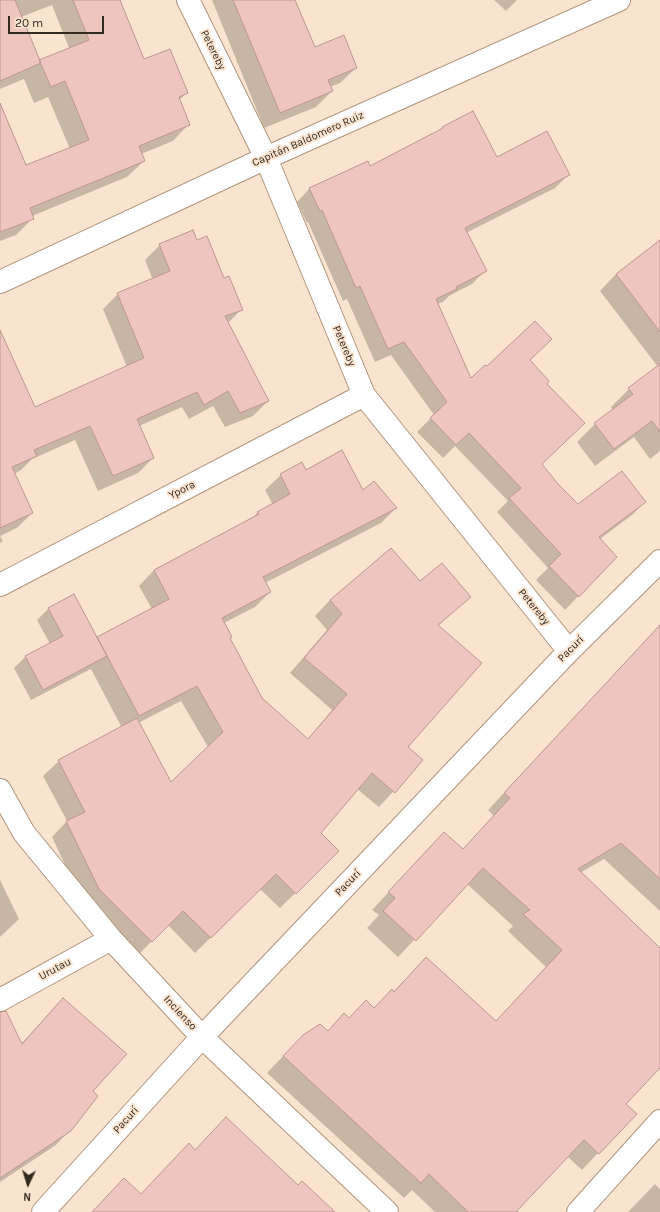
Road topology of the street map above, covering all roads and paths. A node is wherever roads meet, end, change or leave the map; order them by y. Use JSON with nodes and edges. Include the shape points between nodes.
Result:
{"nodes":[{"id":1,"x":188,"y":0,"type":"edge"},
{"id":2,"x":618,"y":0,"type":"edge"},
{"id":3,"x":266,"y":158,"type":"junction"},
{"id":4,"x":0,"y":282,"type":"edge"},
{"id":5,"x":364,"y":395,"type":"junction"},
{"id":6,"x":660,"y":561,"type":"edge"},
{"id":7,"x":0,"y":584,"type":"edge"},
{"id":8,"x":569,"y":651,"type":"junction"},
{"id":9,"x":0,"y":790,"type":"edge"},
{"id":10,"x":111,"y":939,"type":"junction"},
{"id":11,"x":0,"y":1000,"type":"edge"},
{"id":12,"x":202,"y":1037,"type":"junction"},
{"id":13,"x":660,"y":1121,"type":"edge"},
{"id":14,"x":42,"y":1212,"type":"edge"},
{"id":15,"x":387,"y":1212,"type":"edge"},
{"id":16,"x":578,"y":1212,"type":"edge"}],
"edges":[{"from":1,"to":3,"type":"street","name":"Petereby"},
{"from":2,"to":3,"type":"street","name":"Capitán Baldomero Ruiz"},
{"from":3,"to":4,"type":"street","name":"Capitán Baldomero Ruiz"},
{"from":3,"to":5,"type":"street","name":"Petereby"},
{"from":5,"to":7,"type":"street","name":"Ypora"},
{"from":5,"to":8,"type":"street","name":"Petereby"},
{"from":6,"to":8,"type":"street","name":"Pacurí"},
{"from":8,"to":12,"type":"street","name":"Pacurí"},
{"from":9,"to":10,"type":"street","name":"Incienso","via":[[24,833]]},
{"from":10,"to":11,"type":"street","name":"Urutau"},
{"from":10,"to":12,"type":"street","name":"Incienso"},
{"from":12,"to":14,"type":"street","name":"Pacurí"},
{"from":12,"to":15,"type":"street","name":"Incienso"},
{"from":13,"to":16,"type":"street"}]}
